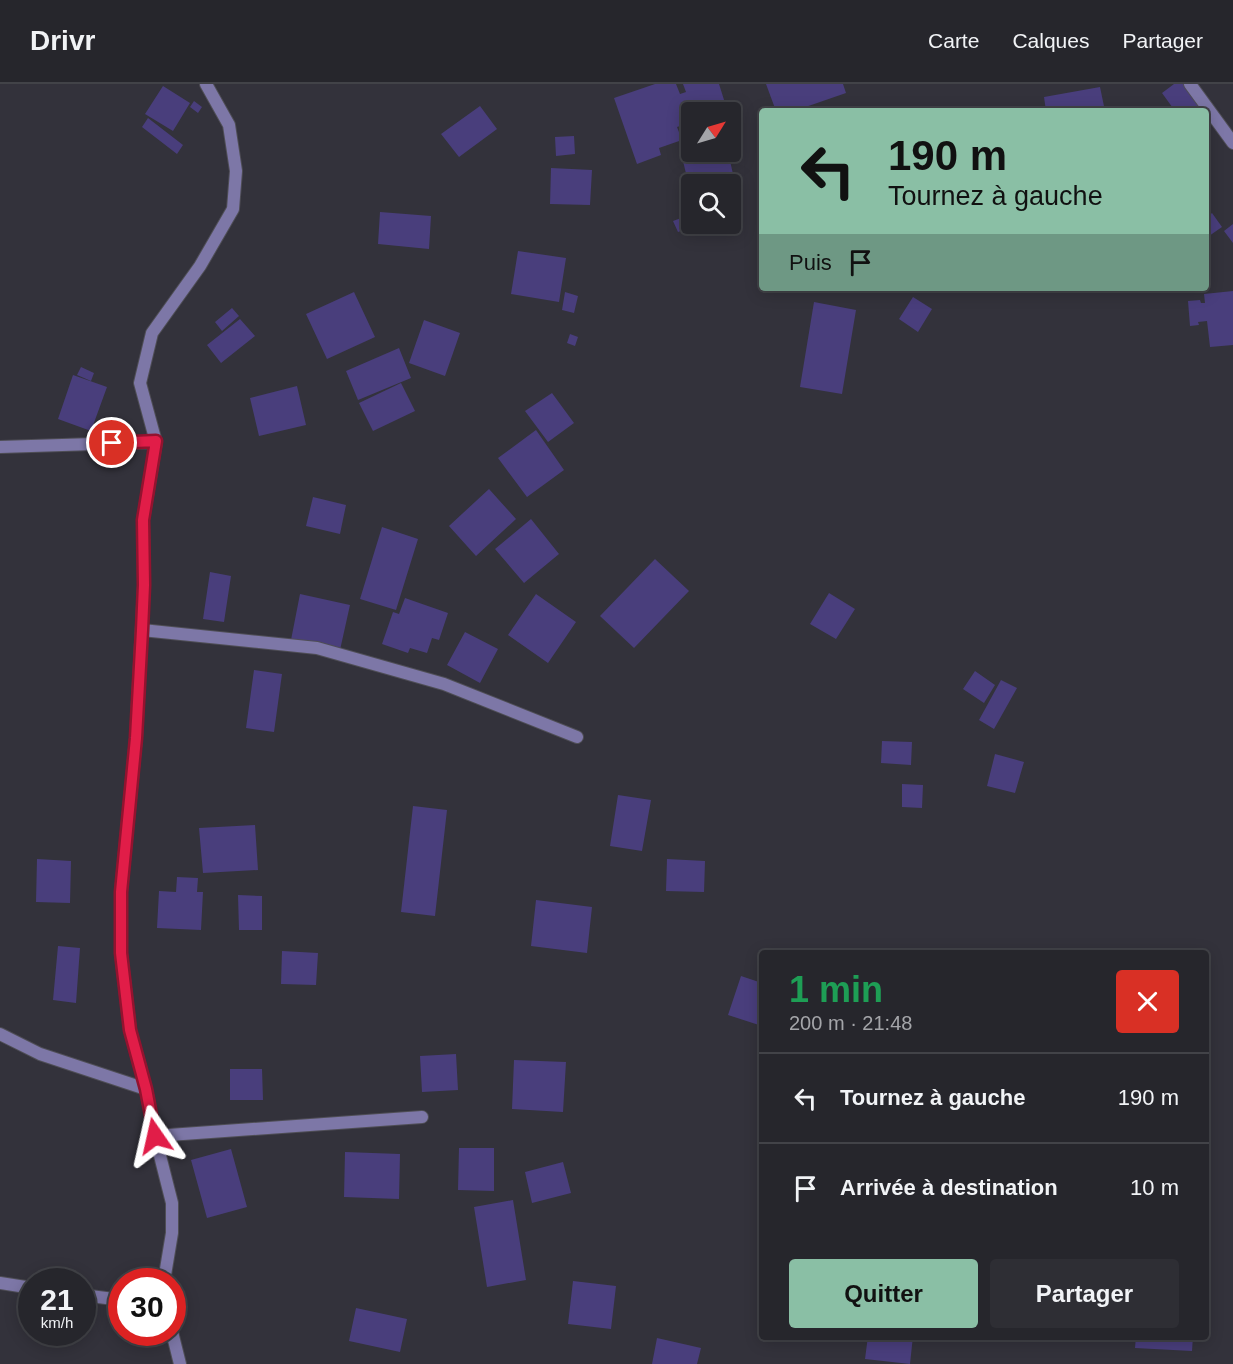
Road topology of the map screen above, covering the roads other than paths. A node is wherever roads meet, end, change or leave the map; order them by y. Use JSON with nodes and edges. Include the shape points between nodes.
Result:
{"nodes":[{"id":1,"x":206,"y":84,"type":"edge"},
{"id":2,"x":1190,"y":84,"type":"edge"},
{"id":3,"x":1207,"y":108,"type":"edge"},
{"id":4,"x":1209,"y":110,"type":"edge"},
{"id":5,"x":1233,"y":143,"type":"edge"},
{"id":6,"x":156,"y":441,"type":"junction"},
{"id":7,"x":0,"y":447,"type":"edge"},
{"id":8,"x":142,"y":630,"type":"junction"},
{"id":9,"x":577,"y":737,"type":"dead end"},
{"id":10,"x":0,"y":1034,"type":"edge"},
{"id":11,"x":146,"y":1089,"type":"junction"},
{"id":12,"x":422,"y":1117,"type":"dead end"},
{"id":13,"x":155,"y":1136,"type":"junction"},
{"id":14,"x":166,"y":1268,"type":"edge"},
{"id":15,"x":0,"y":1283,"type":"edge"},
{"id":16,"x":18,"y":1286,"type":"edge"},
{"id":17,"x":176,"y":1346,"type":"edge"},
{"id":18,"x":180,"y":1364,"type":"edge"}],
"edges":[{"from":1,"to":6,"type":"street","via":[[229,125],[236,171],[233,209],[200,266],[152,333],[140,383]]},
{"from":2,"to":3,"type":"street"},
{"from":4,"to":5,"type":"street"},
{"from":6,"to":7,"type":"street"},
{"from":6,"to":8,"type":"street","via":[[143,520]]},
{"from":8,"to":9,"type":"street","via":[[317,648],[444,684]]},
{"from":8,"to":11,"type":"street","via":[[121,892],[121,953],[130,1030]]},
{"from":10,"to":11,"type":"street","via":[[40,1054]]},
{"from":11,"to":13,"type":"street"},
{"from":12,"to":13,"type":"street"},
{"from":13,"to":14,"type":"street","via":[[172,1203]]},
{"from":15,"to":16,"type":"street"},
{"from":17,"to":18,"type":"street"}]}
